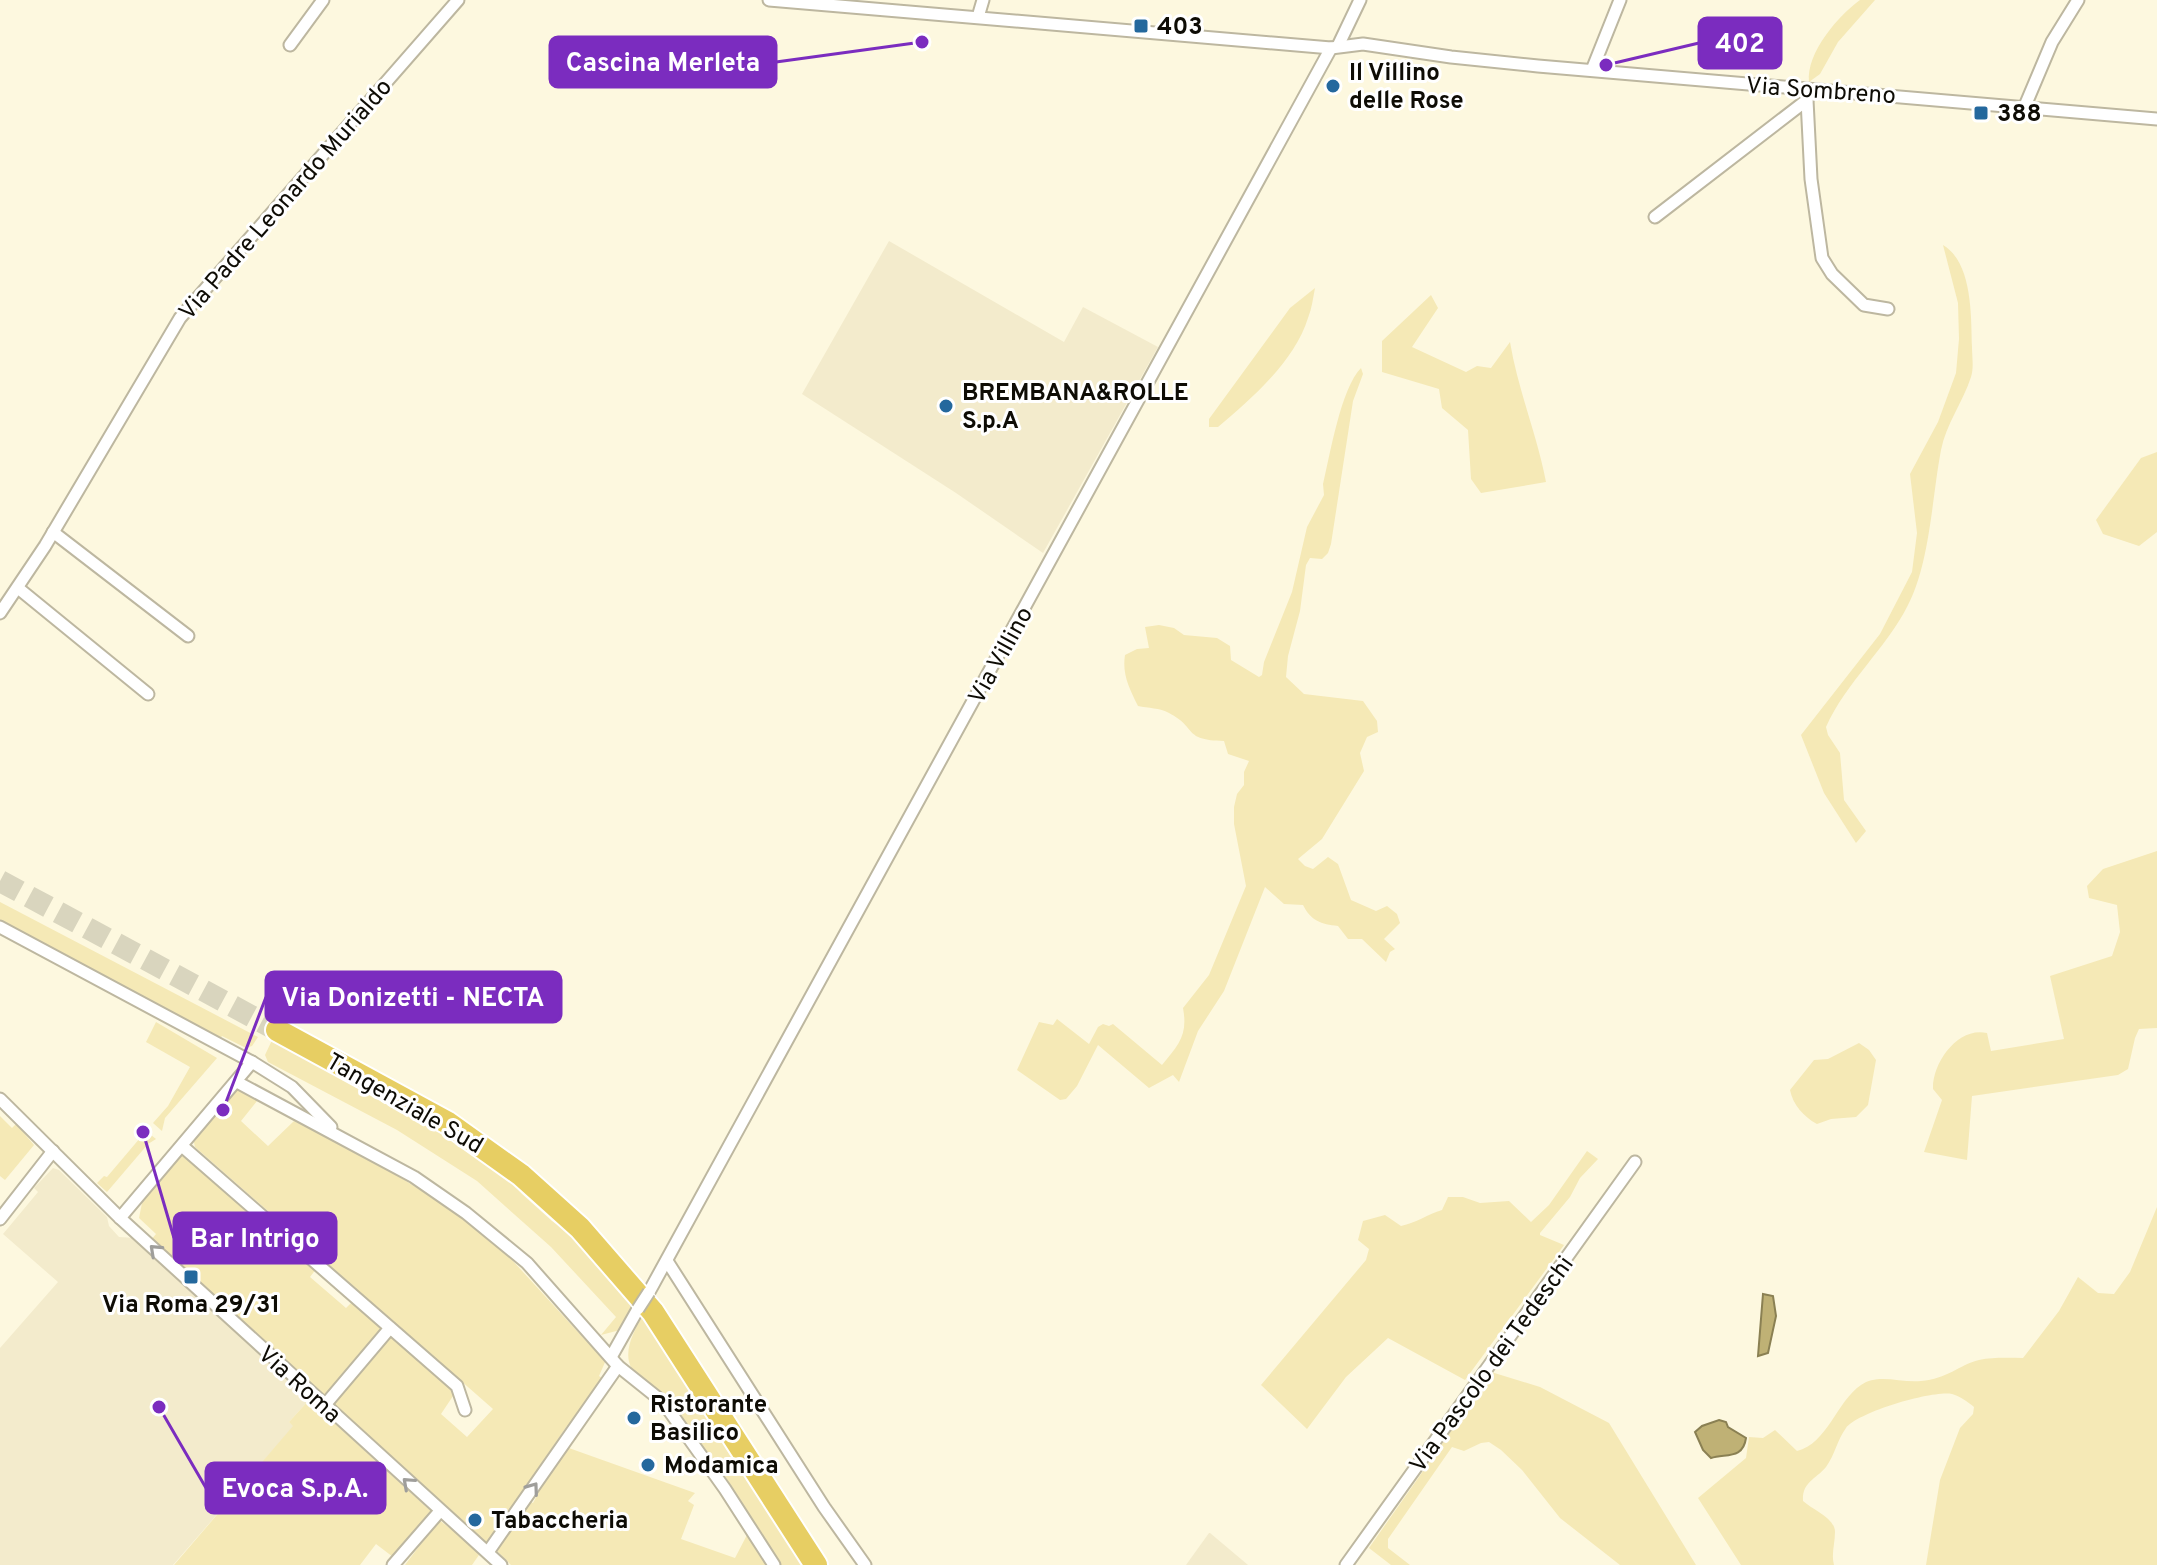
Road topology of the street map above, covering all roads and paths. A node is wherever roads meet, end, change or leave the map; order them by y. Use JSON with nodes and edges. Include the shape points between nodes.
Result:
{"nodes":[{"id":1,"x":323,"y":0,"type":"edge"},
{"id":2,"x":458,"y":0,"type":"edge"},
{"id":3,"x":769,"y":0,"type":"edge"},
{"id":4,"x":983,"y":0,"type":"edge"},
{"id":5,"x":1360,"y":0,"type":"edge"},
{"id":6,"x":1620,"y":0,"type":"edge"},
{"id":7,"x":2078,"y":0,"type":"edge"},
{"id":8,"x":978,"y":17,"type":"junction"},
{"id":9,"x":290,"y":45,"type":"dead end"},
{"id":10,"x":1335,"y":47,"type":"junction"},
{"id":11,"x":1592,"y":70,"type":"junction"},
{"id":12,"x":1807,"y":95,"type":"junction"},
{"id":13,"x":2025,"y":106,"type":"junction"},
{"id":14,"x":2157,"y":119,"type":"edge"},
{"id":15,"x":1655,"y":217,"type":"dead end"},
{"id":16,"x":1888,"y":309,"type":"dead end"},
{"id":17,"x":53,"y":532,"type":"junction"},
{"id":18,"x":18,"y":588,"type":"junction"},
{"id":19,"x":0,"y":613,"type":"edge"},
{"id":20,"x":188,"y":636,"type":"dead end"},
{"id":21,"x":148,"y":694,"type":"dead end"},
{"id":22,"x":0,"y":927,"type":"edge"},
{"id":23,"x":277,"y":1030,"type":"tunnel mouth"},
{"id":24,"x":252,"y":1062,"type":"junction"},
{"id":25,"x":237,"y":1082,"type":"junction"},
{"id":26,"x":0,"y":1099,"type":"edge"},
{"id":27,"x":340,"y":1136,"type":"junction"},
{"id":28,"x":182,"y":1146,"type":"junction"},
{"id":29,"x":53,"y":1151,"type":"junction"},
{"id":30,"x":1635,"y":1162,"type":"dead end"},
{"id":31,"x":120,"y":1218,"type":"junction"},
{"id":32,"x":0,"y":1219,"type":"edge"},
{"id":33,"x":667,"y":1261,"type":"junction"},
{"id":34,"x":390,"y":1328,"type":"junction"},
{"id":35,"x":614,"y":1362,"type":"junction"},
{"id":36,"x":324,"y":1406,"type":"junction"},
{"id":37,"x":465,"y":1410,"type":"dead end"},
{"id":38,"x":440,"y":1511,"type":"junction"},
{"id":39,"x":488,"y":1552,"type":"junction"},
{"id":40,"x":393,"y":1565,"type":"edge"},
{"id":41,"x":501,"y":1565,"type":"edge"},
{"id":42,"x":774,"y":1565,"type":"edge"},
{"id":43,"x":816,"y":1565,"type":"edge"},
{"id":44,"x":865,"y":1565,"type":"edge"},
{"id":45,"x":1346,"y":1565,"type":"edge"}],
"edges":[{"from":1,"to":9,"type":"street"},
{"from":2,"to":17,"type":"street","name":"Via Padre Leonardo Murialdo","via":[[189,306]]},
{"from":3,"to":8,"type":"street","name":"Via Sombreno"},
{"from":4,"to":8,"type":"street"},
{"from":5,"to":10,"type":"street","name":"Via Villino"},
{"from":6,"to":11,"type":"street"},
{"from":7,"to":13,"type":"street","via":[[2052,42]]},
{"from":8,"to":10,"type":"street","name":"Via Sombreno"},
{"from":10,"to":11,"type":"street","name":"Via Sombreno","via":[[1363,44]]},
{"from":10,"to":33,"type":"street","name":"Via Villino"},
{"from":11,"to":12,"type":"street","name":"Via Sombreno"},
{"from":12,"to":13,"type":"street","name":"Via Sombreno"},
{"from":12,"to":15,"type":"street"},
{"from":12,"to":16,"type":"street","via":[[1822,258],[1864,305]]},
{"from":13,"to":14,"type":"street","name":"Via Sombreno"},
{"from":17,"to":18,"type":"street","name":"Via Padre Leonardo Murialdo"},
{"from":17,"to":20,"type":"street"},
{"from":18,"to":19,"type":"street","name":"Via Padre Leonardo Murialdo"},
{"from":18,"to":21,"type":"street"},
{"from":22,"to":24,"type":"street"},
{"from":23,"to":43,"type":"highway","name":"Tangenziale Sud","via":[[448,1123],[521,1175],[580,1228],[653,1312]]},
{"from":24,"to":25,"type":"street"},
{"from":24,"to":27,"type":"street","via":[[292,1087]]},
{"from":25,"to":27,"type":"street"},
{"from":25,"to":28,"type":"street"},
{"from":26,"to":29,"type":"street","name":"Via Roma"},
{"from":27,"to":35,"type":"street","via":[[414,1177],[488,1230],[527,1263]]},
{"from":28,"to":31,"type":"street"},
{"from":28,"to":34,"type":"street"},
{"from":29,"to":31,"type":"street","name":"Via Roma"},
{"from":29,"to":32,"type":"street"},
{"from":30,"to":45,"type":"street","name":"Via Pascolo dei Tedeschi"},
{"from":36,"to":31,"type":"street","name":"Via Roma","one_way":true},
{"from":33,"to":35,"type":"street","name":"Via Villino","bridge":true},
{"from":33,"to":44,"type":"street"},
{"from":34,"to":36,"type":"street"},
{"from":34,"to":37,"type":"street","via":[[457,1386]]},
{"from":39,"to":35,"type":"street","name":"Via Villino","one_way":true},
{"from":35,"to":42,"type":"street","via":[[663,1402]]},
{"from":38,"to":36,"type":"street","name":"Via Roma","one_way":true},
{"from":38,"to":39,"type":"street","name":"Via Roma"},
{"from":38,"to":40,"type":"street"},
{"from":39,"to":41,"type":"street","name":"Via Roma"}]}
